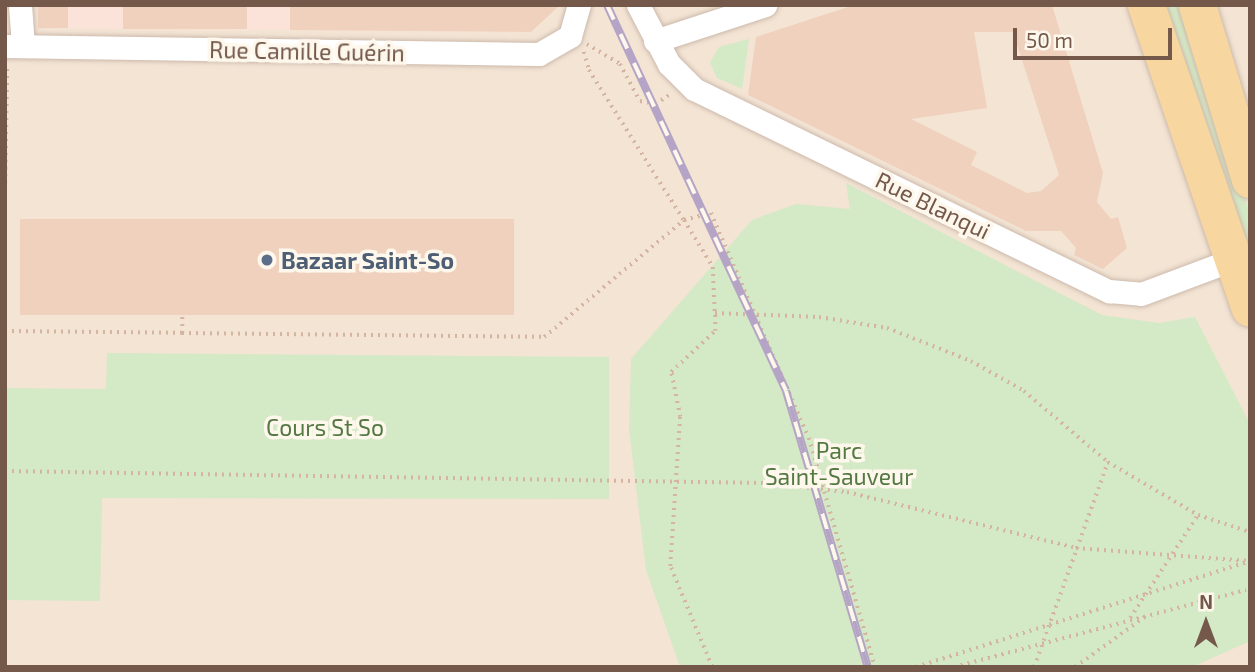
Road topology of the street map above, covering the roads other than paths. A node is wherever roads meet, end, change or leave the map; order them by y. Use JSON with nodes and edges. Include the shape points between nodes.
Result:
{"nodes":[{"id":1,"x":20,"y":5,"type":"edge"},
{"id":2,"x":579,"y":5,"type":"edge"},
{"id":3,"x":638,"y":5,"type":"edge"},
{"id":4,"x":765,"y":5,"type":"edge"},
{"id":5,"x":1146,"y":5,"type":"edge"},
{"id":6,"x":1197,"y":5,"type":"edge"},
{"id":7,"x":655,"y":41,"type":"junction"},
{"id":8,"x":12,"y":46,"type":"edge"},
{"id":9,"x":1250,"y":179,"type":"edge"},
{"id":10,"x":1234,"y":259,"type":"junction"},
{"id":11,"x":1250,"y":308,"type":"edge"}],
"edges":[{"from":1,"to":8,"type":"street"},
{"from":2,"to":8,"type":"street","name":"Rue Camille Guérin","via":[[570,36],[539,54]]},
{"from":3,"to":7,"type":"street","name":"Rue Blanqui"},
{"from":4,"to":7,"type":"street"},
{"from":5,"to":10,"type":"main road"},
{"from":6,"to":9,"type":"main road"},
{"from":7,"to":10,"type":"street","name":"Rue Blanqui","via":[[683,80],[1109,291],[1142,294]]},
{"from":10,"to":11,"type":"main road"}]}
